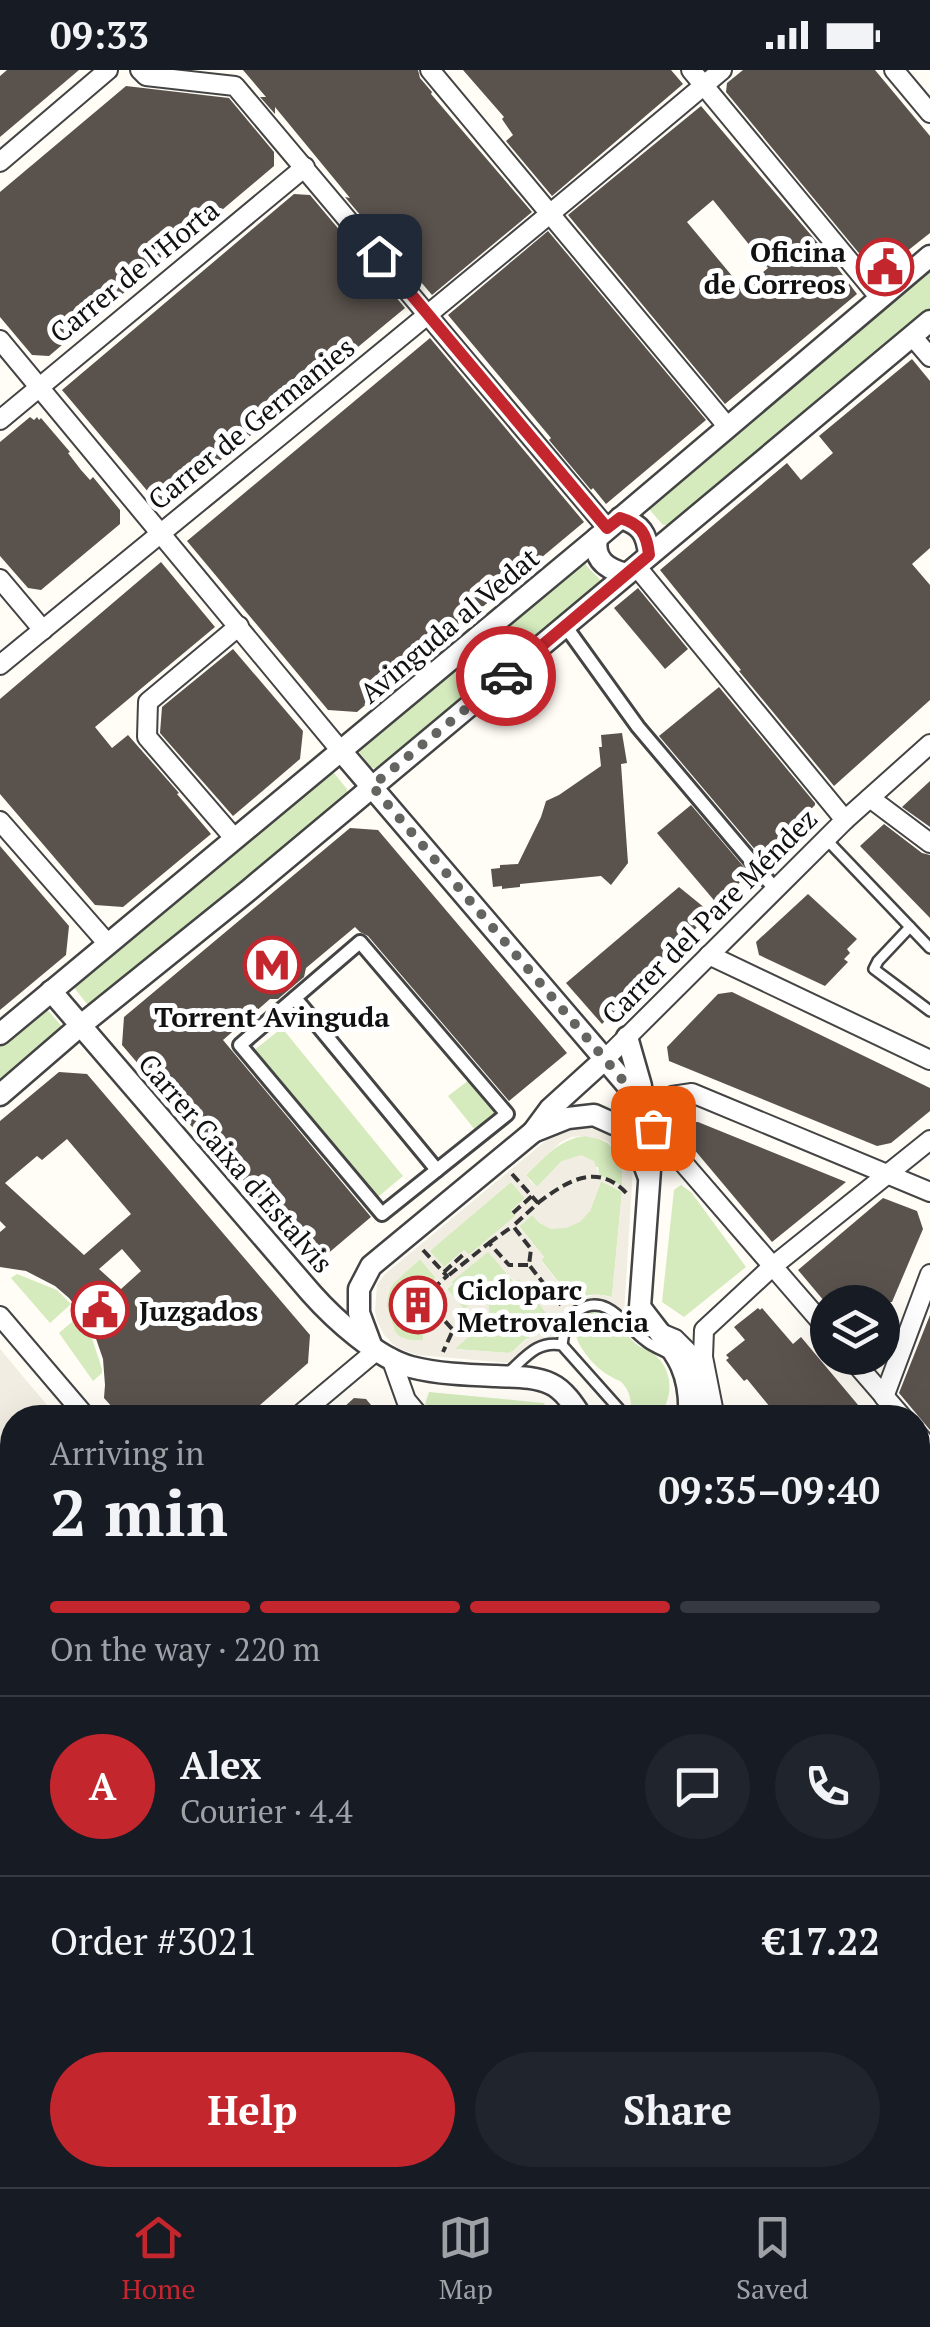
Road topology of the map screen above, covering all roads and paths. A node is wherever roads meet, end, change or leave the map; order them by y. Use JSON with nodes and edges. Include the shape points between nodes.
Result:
{"nodes":[{"id":1,"x":108,"y":70,"type":"edge"},
{"id":2,"x":140,"y":70,"type":"edge"},
{"id":3,"x":430,"y":70,"type":"edge"},
{"id":4,"x":691,"y":70,"type":"edge"},
{"id":5,"x":722,"y":70,"type":"edge"},
{"id":6,"x":894,"y":70,"type":"edge"},
{"id":7,"x":704,"y":85,"type":"junction"},
{"id":8,"x":930,"y":114,"type":"edge"},
{"id":9,"x":0,"y":162,"type":"edge"},
{"id":10,"x":304,"y":167,"type":"junction"},
{"id":11,"x":550,"y":214,"type":"junction"},
{"id":12,"x":930,"y":256,"type":"edge"},
{"id":13,"x":880,"y":298,"type":"junction"},
{"id":14,"x":429,"y":315,"type":"junction"},
{"id":15,"x":930,"y":321,"type":"edge"},
{"id":16,"x":912,"y":336,"type":"junction"},
{"id":17,"x":0,"y":340,"type":"edge"},
{"id":18,"x":930,"y":357,"type":"edge"},
{"id":19,"x":38,"y":386,"type":"junction"},
{"id":20,"x":0,"y":420,"type":"edge"},
{"id":21,"x":727,"y":426,"type":"junction"},
{"id":22,"x":608,"y":528,"type":"junction"},
{"id":23,"x":160,"y":532,"type":"junction"},
{"id":24,"x":637,"y":565,"type":"junction"},
{"id":25,"x":0,"y":579,"type":"edge"},
{"id":26,"x":239,"y":626,"type":"junction"},
{"id":27,"x":566,"y":626,"type":"junction"},
{"id":28,"x":43,"y":630,"type":"junction"},
{"id":29,"x":0,"y":665,"type":"edge"},
{"id":30,"x":930,"y":744,"type":"edge"},
{"id":31,"x":341,"y":751,"type":"junction"},
{"id":32,"x":372,"y":786,"type":"junction"},
{"id":33,"x":870,"y":798,"type":"junction"},
{"id":34,"x":844,"y":820,"type":"junction"},
{"id":35,"x":0,"y":821,"type":"edge"},
{"id":36,"x":236,"y":839,"type":"junction"},
{"id":37,"x":826,"y":839,"type":"junction"},
{"id":38,"x":930,"y":843,"type":"edge"},
{"id":39,"x":774,"y":890,"type":"junction"},
{"id":40,"x":910,"y":926,"type":"junction"},
{"id":41,"x":108,"y":944,"type":"junction"},
{"id":42,"x":930,"y":948,"type":"edge"},
{"id":43,"x":709,"y":955,"type":"junction"},
{"id":44,"x":51,"y":991,"type":"junction"},
{"id":45,"x":295,"y":998,"type":"junction"},
{"id":46,"x":930,"y":1011,"type":"edge"},
{"id":47,"x":80,"y":1026,"type":"junction"},
{"id":48,"x":0,"y":1034,"type":"edge"},
{"id":49,"x":628,"y":1037,"type":"junction"},
{"id":50,"x":604,"y":1060,"type":"junction"},
{"id":51,"x":930,"y":1060,"type":"edge"},
{"id":52,"x":0,"y":1095,"type":"edge"},
{"id":53,"x":646,"y":1112,"type":"junction"},
{"id":54,"x":533,"y":1132,"type":"junction"},
{"id":55,"x":930,"y":1140,"type":"edge"},
{"id":56,"x":437,"y":1170,"type":"junction"},
{"id":57,"x":512,"y":1174,"type":"dead end"},
{"id":58,"x":887,"y":1174,"type":"junction"},
{"id":59,"x":651,"y":1182,"type":"junction"},
{"id":60,"x":930,"y":1192,"type":"edge"},
{"id":61,"x":532,"y":1196,"type":"junction"},
{"id":62,"x":632,"y":1200,"type":"dead end"},
{"id":63,"x":538,"y":1203,"type":"junction"},
{"id":64,"x":513,"y":1213,"type":"dead end"},
{"id":65,"x":513,"y":1226,"type":"junction"},
{"id":66,"x":489,"y":1244,"type":"junction"},
{"id":67,"x":423,"y":1250,"type":"dead end"},
{"id":68,"x":466,"y":1252,"type":"dead end"},
{"id":69,"x":528,"y":1264,"type":"junction"},
{"id":70,"x":773,"y":1266,"type":"junction"},
{"id":71,"x":445,"y":1274,"type":"junction"},
{"id":72,"x":930,"y":1274,"type":"edge"},
{"id":73,"x":810,"y":1309,"type":"edge"},
{"id":74,"x":0,"y":1316,"type":"edge"},
{"id":75,"x":570,"y":1317,"type":"junction"},
{"id":76,"x":660,"y":1332,"type":"junction"},
{"id":77,"x":562,"y":1345,"type":"junction"},
{"id":78,"x":380,"y":1351,"type":"junction"},
{"id":79,"x":441,"y":1357,"type":"dead end"},
{"id":80,"x":679,"y":1358,"type":"junction"},
{"id":81,"x":865,"y":1375,"type":"edge"},
{"id":82,"x":501,"y":1376,"type":"junction"},
{"id":83,"x":688,"y":1390,"type":"junction"},
{"id":84,"x":884,"y":1397,"type":"junction"},
{"id":85,"x":70,"y":1405,"type":"edge"},
{"id":86,"x":312,"y":1405,"type":"edge"},
{"id":87,"x":410,"y":1405,"type":"edge"},
{"id":88,"x":573,"y":1405,"type":"edge"},
{"id":89,"x":614,"y":1405,"type":"edge"},
{"id":90,"x":680,"y":1405,"type":"edge"},
{"id":91,"x":689,"y":1405,"type":"edge"},
{"id":92,"x":700,"y":1405,"type":"edge"},
{"id":93,"x":712,"y":1405,"type":"edge"},
{"id":94,"x":891,"y":1405,"type":"edge"}],
"edges":[{"from":1,"to":9,"type":"street"},
{"from":2,"to":10,"type":"street","via":[[236,86]]},
{"from":3,"to":11,"type":"street"},
{"from":4,"to":7,"type":"street"},
{"from":5,"to":7,"type":"street","name":"Carrer de Germanies"},
{"from":6,"to":8,"type":"street"},
{"from":7,"to":11,"type":"street","name":"Carrer de Germanies"},
{"from":7,"to":13,"type":"street"},
{"from":10,"to":14,"type":"street"},
{"from":10,"to":19,"type":"street","name":"Carrer de l'Horta"},
{"from":11,"to":14,"type":"street","name":"Carrer de Germanies"},
{"from":11,"to":21,"type":"street"},
{"from":12,"to":13,"type":"street","name":"Avinguda al Vedat"},
{"from":13,"to":21,"type":"street","name":"Avinguda al Vedat"},
{"from":14,"to":22,"type":"street"},
{"from":14,"to":23,"type":"street","name":"Carrer de Germanies"},
{"from":15,"to":16,"type":"street"},
{"from":16,"to":18,"type":"street"},
{"from":16,"to":24,"type":"street"},
{"from":17,"to":19,"type":"street"},
{"from":19,"to":20,"type":"street","name":"Carrer de l'Horta"},
{"from":19,"to":23,"type":"street"},
{"from":21,"to":22,"type":"street","name":"Avinguda al Vedat"},
{"from":22,"to":24,"type":"street","via":[[637,524],[643,530],[647,538]]},
{"from":22,"to":24,"type":"street","via":[[596,546],[601,562],[607,568]]},
{"from":22,"to":31,"type":"street","name":"Avinguda al Vedat"},
{"from":23,"to":26,"type":"street"},
{"from":23,"to":28,"type":"street","name":"Carrer de Germanies"},
{"from":24,"to":27,"type":"street"},
{"from":24,"to":34,"type":"street"},
{"from":25,"to":28,"type":"street"},
{"from":26,"to":31,"type":"street"},
{"from":26,"to":36,"type":"street","via":[[148,702],[146,737]]},
{"from":27,"to":32,"type":"street"},
{"from":27,"to":39,"type":"street","via":[[638,727]]},
{"from":28,"to":29,"type":"street","name":"Carrer de Germanies"},
{"from":30,"to":33,"type":"street","name":"Carrer del Pare Méndez"},
{"from":31,"to":32,"type":"street"},
{"from":31,"to":36,"type":"street","name":"Avinguda al Vedat"},
{"from":32,"to":47,"type":"street"},
{"from":32,"to":50,"type":"street"},
{"from":33,"to":34,"type":"street","name":"Carrer del Pare Méndez"},
{"from":33,"to":38,"type":"street"},
{"from":34,"to":37,"type":"street","name":"Carrer del Pare Méndez"},
{"from":35,"to":41,"type":"street"},
{"from":36,"to":41,"type":"street","name":"Avinguda al Vedat"},
{"from":37,"to":39,"type":"street","name":"Carrer del Pare Méndez"},
{"from":37,"to":40,"type":"lane"},
{"from":39,"to":43,"type":"street","name":"Carrer del Pare Méndez"},
{"from":40,"to":42,"type":"lane"},
{"from":40,"to":46,"type":"lane","via":[[874,969]]},
{"from":41,"to":44,"type":"street","name":"Avinguda al Vedat"},
{"from":43,"to":49,"type":"street","name":"Carrer del Pare Méndez"},
{"from":43,"to":51,"type":"street"},
{"from":44,"to":47,"type":"street","name":"Carrer Caixa d'Estalvis"},
{"from":44,"to":48,"type":"street","name":"Avinguda al Vedat"},
{"from":45,"to":56,"type":"street"},
{"from":45,"to":56,"type":"street","via":[[240,1045],[382,1214]]},
{"from":45,"to":56,"type":"street","via":[[360,942],[506,1114]]},
{"from":47,"to":52,"type":"street"},
{"from":47,"to":78,"type":"street","name":"Carrer Caixa d'Estalvis","via":[[311,1293]]},
{"from":49,"to":50,"type":"street","name":"Carrer del Pare Méndez"},
{"from":49,"to":53,"type":"street"},
{"from":50,"to":53,"type":"street"},
{"from":50,"to":54,"type":"street","name":"Carrer del Pare Méndez"},
{"from":53,"to":58,"type":"street","via":[[692,1093]]},
{"from":53,"to":59,"type":"street"},
{"from":53,"to":70,"type":"street"},
{"from":54,"to":59,"type":"street","name":"Carrer del Pare Méndez","via":[[594,1115],[622,1128]]},
{"from":54,"to":78,"type":"street","name":"Carrer del Pare Méndez","via":[[371,1266],[359,1290],[359,1313]]},
{"from":55,"to":58,"type":"street"},
{"from":57,"to":61,"type":"path"},
{"from":58,"to":60,"type":"street"},
{"from":58,"to":70,"type":"street"},
{"from":59,"to":76,"type":"street","via":[[640,1307]]},
{"from":61,"to":63,"type":"path"},
{"from":61,"to":64,"type":"path"},
{"from":62,"to":63,"type":"path","via":[[597,1176],[557,1188]]},
{"from":63,"to":65,"type":"path"},
{"from":65,"to":66,"type":"path"},
{"from":65,"to":69,"type":"path","via":[[531,1249]]},
{"from":66,"to":69,"type":"path","via":[[509,1265]]},
{"from":66,"to":71,"type":"path"},
{"from":67,"to":71,"type":"path"},
{"from":68,"to":71,"type":"path"},
{"from":69,"to":75,"type":"path"},
{"from":70,"to":73,"type":"street"},
{"from":70,"to":93,"type":"street","via":[[704,1330]]},
{"from":71,"to":79,"type":"path","via":[[435,1287],[435,1310],[453,1330]]},
{"from":72,"to":84,"type":"street"},
{"from":74,"to":85,"type":"street"},
{"from":75,"to":77,"type":"lane"},
{"from":75,"to":80,"type":"lane","via":[[583,1307],[606,1306],[648,1343]]},
{"from":76,"to":80,"type":"street"},
{"from":76,"to":92,"type":"street","via":[[690,1354]]},
{"from":77,"to":82,"type":"lane","via":[[536,1348]]},
{"from":77,"to":89,"type":"lane"},
{"from":78,"to":82,"type":"street","name":"Carrer Caixa d'Estalvis","via":[[408,1367]]},
{"from":78,"to":86,"type":"street"},
{"from":78,"to":87,"type":"street","name":"Carrer Caixa d'Estalvis"},
{"from":80,"to":83,"type":"street"},
{"from":81,"to":84,"type":"street"},
{"from":82,"to":88,"type":"street","name":"Carrer Caixa d'Estalvis","via":[[554,1384]]},
{"from":83,"to":90,"type":"street"},
{"from":83,"to":91,"type":"street"},
{"from":84,"to":94,"type":"street"}]}
